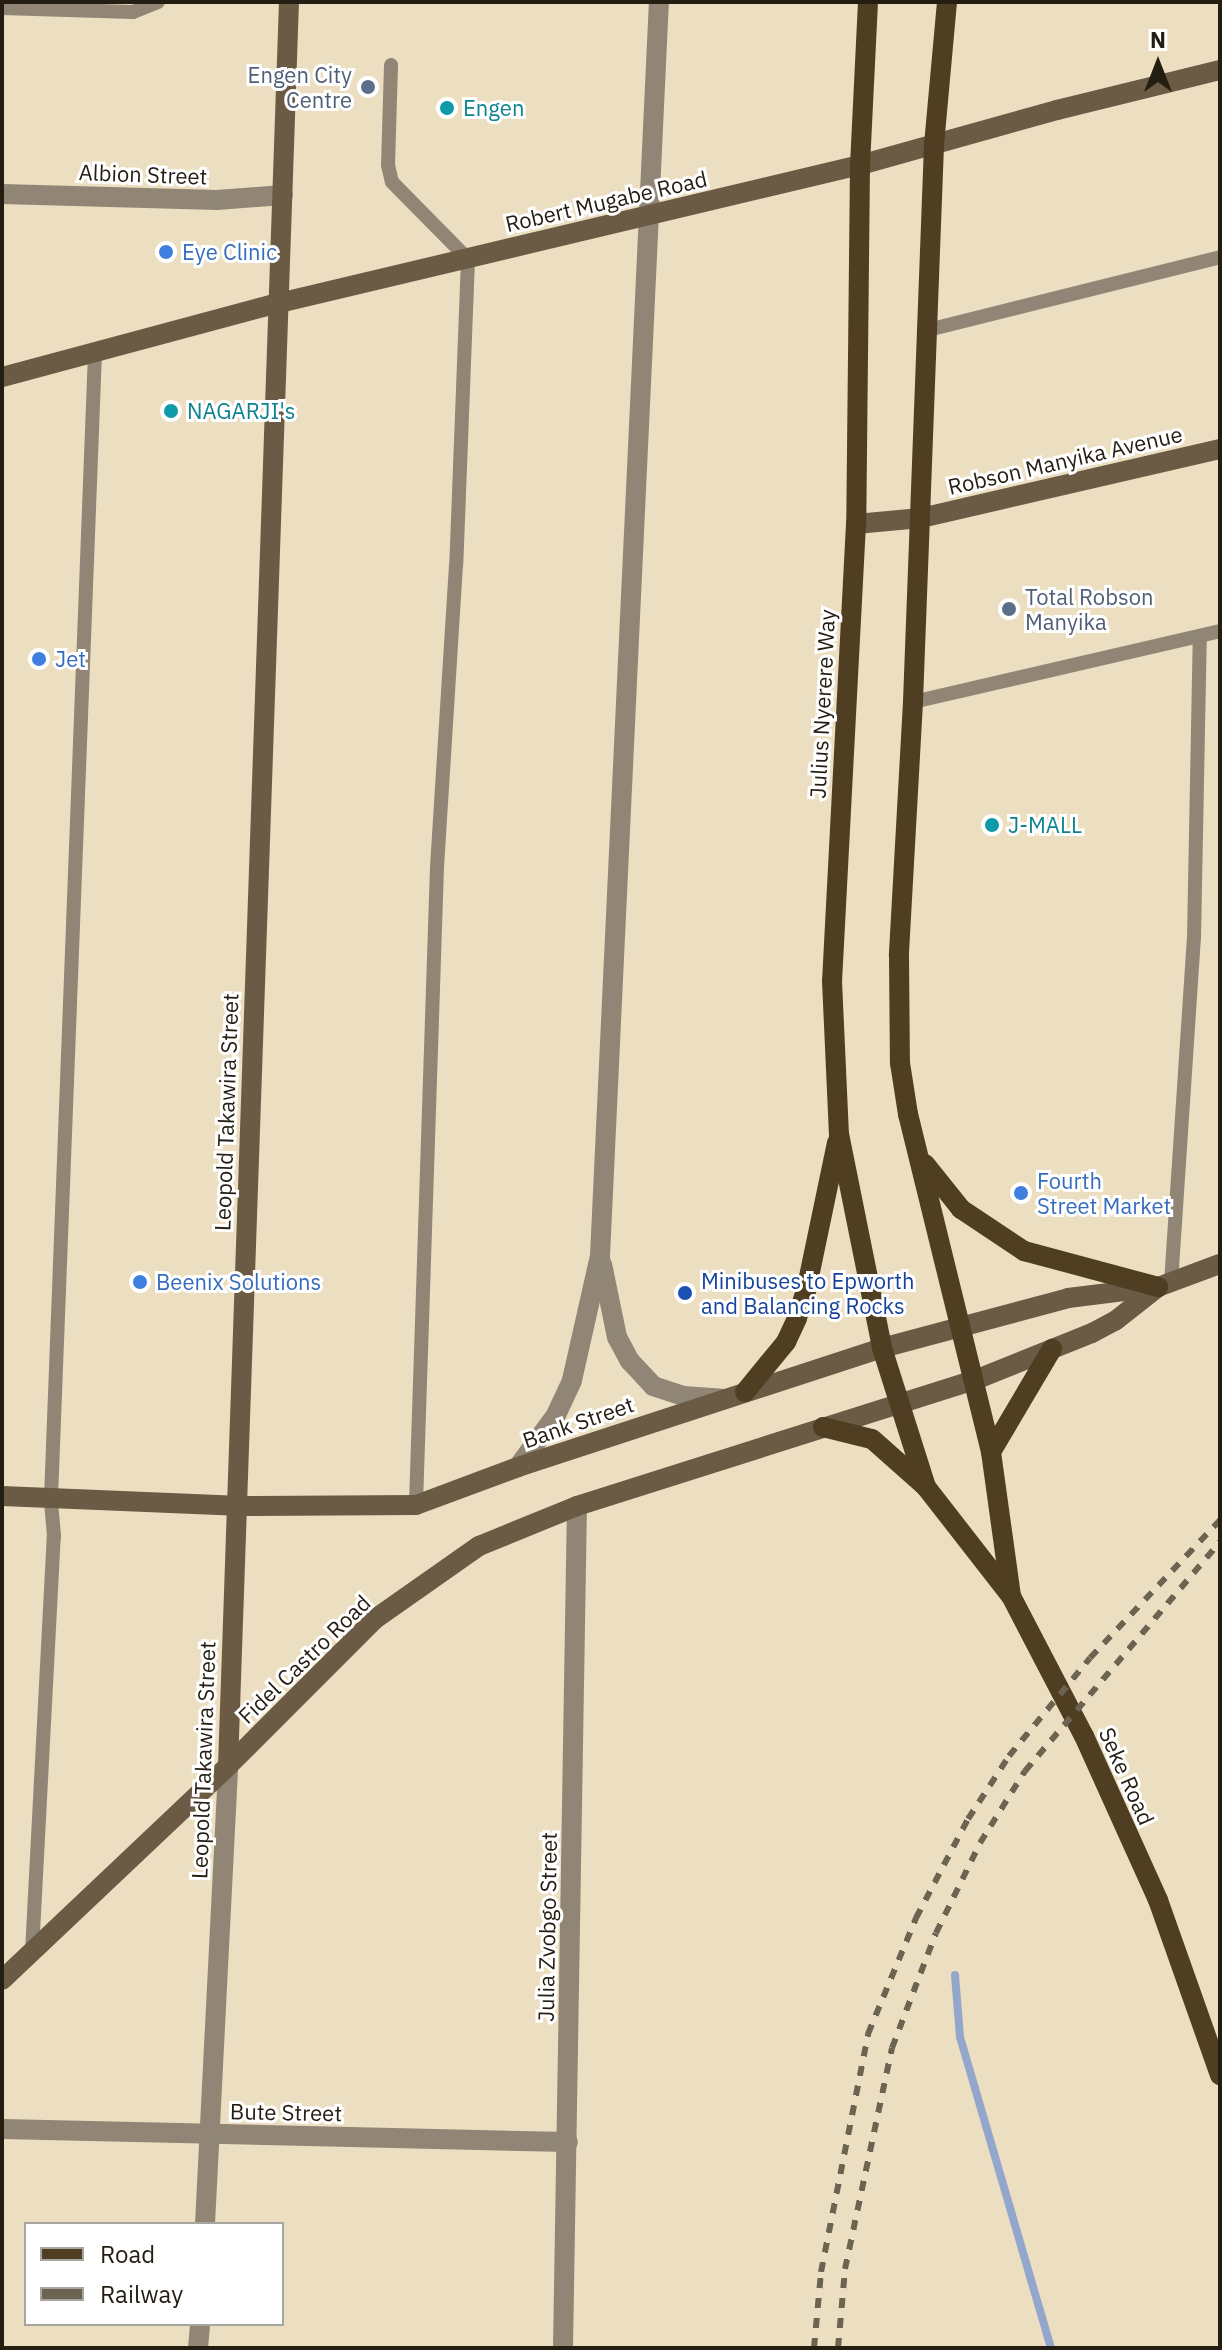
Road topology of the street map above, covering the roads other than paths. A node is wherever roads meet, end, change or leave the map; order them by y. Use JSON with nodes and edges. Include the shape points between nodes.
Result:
{"nodes":[{"id":1,"x":158,"y":2,"type":"edge"},
{"id":2,"x":289,"y":2,"type":"edge"},
{"id":3,"x":659,"y":2,"type":"edge"},
{"id":4,"x":868,"y":2,"type":"edge"},
{"id":5,"x":947,"y":2,"type":"edge"},
{"id":6,"x":2,"y":8,"type":"edge"},
{"id":7,"x":391,"y":65,"type":"dead end"},
{"id":8,"x":1220,"y":70,"type":"edge"},
{"id":9,"x":934,"y":145,"type":"junction"},
{"id":10,"x":860,"y":165,"type":"junction"},
{"id":11,"x":2,"y":194,"type":"edge"},
{"id":12,"x":283,"y":195,"type":"junction"},
{"id":13,"x":646,"y":217,"type":"junction"},
{"id":14,"x":1220,"y":257,"type":"edge"},
{"id":15,"x":468,"y":259,"type":"junction"},
{"id":16,"x":279,"y":303,"type":"junction"},
{"id":17,"x":928,"y":330,"type":"junction"},
{"id":18,"x":95,"y":352,"type":"junction"},
{"id":19,"x":2,"y":377,"type":"edge"},
{"id":20,"x":1220,"y":449,"type":"edge"},
{"id":21,"x":921,"y":518,"type":"junction"},
{"id":22,"x":856,"y":524,"type":"junction"},
{"id":23,"x":1220,"y":631,"type":"edge"},
{"id":24,"x":1200,"y":636,"type":"junction"},
{"id":25,"x":913,"y":702,"type":"junction"},
{"id":26,"x":839,"y":1134,"type":"junction"},
{"id":27,"x":922,"y":1161,"type":"junction"},
{"id":28,"x":600,"y":1256,"type":"junction"},
{"id":29,"x":1220,"y":1264,"type":"edge"},
{"id":30,"x":1164,"y":1285,"type":"junction"},
{"id":31,"x":959,"y":1328,"type":"junction"},
{"id":32,"x":882,"y":1348,"type":"junction"},
{"id":33,"x":1052,"y":1349,"type":"junction"},
{"id":34,"x":975,"y":1380,"type":"junction"},
{"id":35,"x":745,"y":1392,"type":"junction"},
{"id":36,"x":722,"y":1399,"type":"junction"},
{"id":37,"x":898,"y":1403,"type":"junction"},
{"id":38,"x":823,"y":1427,"type":"junction"},
{"id":39,"x":991,"y":1452,"type":"junction"},
{"id":40,"x":518,"y":1467,"type":"junction"},
{"id":41,"x":926,"y":1487,"type":"junction"},
{"id":42,"x":2,"y":1496,"type":"edge"},
{"id":43,"x":51,"y":1498,"type":"junction"},
{"id":44,"x":416,"y":1505,"type":"junction"},
{"id":45,"x":236,"y":1506,"type":"junction"},
{"id":46,"x":577,"y":1506,"type":"junction"},
{"id":47,"x":1011,"y":1596,"type":"junction"},
{"id":48,"x":228,"y":1766,"type":"junction"},
{"id":49,"x":32,"y":1952,"type":"junction"},
{"id":50,"x":2,"y":1980,"type":"edge"},
{"id":51,"x":1189,"y":1981,"type":"junction"},
{"id":52,"x":1220,"y":2028,"type":"edge"},
{"id":53,"x":1220,"y":2075,"type":"edge"},
{"id":54,"x":2,"y":2129,"type":"edge"},
{"id":55,"x":210,"y":2134,"type":"junction"},
{"id":56,"x":568,"y":2142,"type":"junction"},
{"id":57,"x":205,"y":2222,"type":"edge"},
{"id":58,"x":200,"y":2326,"type":"edge"},
{"id":59,"x":198,"y":2348,"type":"edge"},
{"id":60,"x":563,"y":2348,"type":"edge"}],
"edges":[{"from":1,"to":6,"type":"lane","via":[[133,12]]},
{"from":2,"to":12,"type":"main road","name":"Leopold Takawira Street"},
{"from":3,"to":13,"type":"street"},
{"from":4,"to":10,"type":"main road","name":"Julius Nyerere Way"},
{"from":5,"to":9,"type":"main road"},
{"from":7,"to":15,"type":"lane","via":[[392,182]]},
{"from":8,"to":9,"type":"main road","name":"Robert Mugabe Road"},
{"from":9,"to":10,"type":"main road","name":"Robert Mugabe Road"},
{"from":9,"to":17,"type":"main road"},
{"from":10,"to":13,"type":"main road","name":"Robert Mugabe Road"},
{"from":10,"to":22,"type":"main road","name":"Julius Nyerere Way"},
{"from":11,"to":12,"type":"street","name":"Albion Street","via":[[217,200]]},
{"from":12,"to":16,"type":"main road","name":"Leopold Takawira Street"},
{"from":13,"to":15,"type":"main road","name":"Robert Mugabe Road"},
{"from":13,"to":28,"type":"street"},
{"from":14,"to":17,"type":"lane"},
{"from":15,"to":16,"type":"main road","name":"Robert Mugabe Road"},
{"from":15,"to":44,"type":"lane","via":[[437,867]]},
{"from":16,"to":18,"type":"main road","name":"Robert Mugabe Road"},
{"from":16,"to":45,"type":"main road","name":"Leopold Takawira Street"},
{"from":17,"to":21,"type":"main road"},
{"from":18,"to":19,"type":"main road","name":"Robert Mugabe Road"},
{"from":18,"to":43,"type":"lane"},
{"from":20,"to":21,"type":"main road","name":"Robson Manyika Avenue"},
{"from":21,"to":22,"type":"main road","name":"Robson Manyika Avenue"},
{"from":21,"to":25,"type":"main road"},
{"from":22,"to":26,"type":"main road","name":"Julius Nyerere Way","via":[[832,981]]},
{"from":23,"to":24,"type":"lane"},
{"from":24,"to":25,"type":"lane"},
{"from":24,"to":30,"type":"lane","via":[[1194,938]]},
{"from":25,"to":27,"type":"main road","via":[[899,956],[900,1063]]},
{"from":26,"to":32,"type":"main road","name":"Julius Nyerere Way"},
{"from":26,"to":35,"type":"main road","via":[[797,1318],[786,1342]]},
{"from":27,"to":30,"type":"main road","via":[[961,1209],[1024,1251]]},
{"from":27,"to":31,"type":"main road"},
{"from":28,"to":36,"type":"street","via":[[617,1337],[630,1361],[653,1386],[683,1396]]},
{"from":28,"to":40,"type":"street","via":[[572,1380],[556,1415]]},
{"from":29,"to":30,"type":"main road"},
{"from":30,"to":31,"type":"main road","name":"Bank Street","via":[[1068,1298]]},
{"from":30,"to":33,"type":"main road","name":"Fidel Castro Road","via":[[1115,1321]]},
{"from":31,"to":32,"type":"main road","name":"Bank Street"},
{"from":31,"to":34,"type":"main road"},
{"from":32,"to":35,"type":"main road","name":"Bank Street"},
{"from":32,"to":37,"type":"main road","name":"Julius Nyerere Way"},
{"from":33,"to":34,"type":"main road","name":"Fidel Castro Road"},
{"from":33,"to":39,"type":"main road"},
{"from":34,"to":37,"type":"main road","name":"Fidel Castro Road"},
{"from":34,"to":39,"type":"main road"},
{"from":35,"to":36,"type":"main road","name":"Bank Street"},
{"from":36,"to":40,"type":"main road","name":"Bank Street"},
{"from":37,"to":38,"type":"main road","name":"Fidel Castro Road"},
{"from":37,"to":41,"type":"main road","name":"Julius Nyerere Way"},
{"from":38,"to":41,"type":"main road","via":[[872,1439]]},
{"from":38,"to":46,"type":"main road","name":"Fidel Castro Road"},
{"from":39,"to":47,"type":"main road"},
{"from":40,"to":44,"type":"main road","name":"Bank Street"},
{"from":41,"to":47,"type":"main road"},
{"from":42,"to":43,"type":"main road","name":"Bank Street"},
{"from":43,"to":45,"type":"main road","name":"Bank Street"},
{"from":43,"to":49,"type":"lane","via":[[54,1536]]},
{"from":44,"to":45,"type":"main road","name":"Bank Street"},
{"from":45,"to":48,"type":"main road","name":"Leopold Takawira Street"},
{"from":46,"to":48,"type":"main road","name":"Fidel Castro Road","via":[[479,1546],[375,1619]]},
{"from":46,"to":56,"type":"street","name":"Julia Zvobgo Street"},
{"from":47,"to":51,"type":"main road","name":"Seke Road","via":[[1084,1736]]},
{"from":48,"to":49,"type":"main road","name":"Fidel Castro Road"},
{"from":48,"to":55,"type":"street","name":"Leopold Takawira Street"},
{"from":49,"to":50,"type":"main road","name":"Fidel Castro Road"},
{"from":51,"to":52,"type":"main road","name":"Seke Road"},
{"from":51,"to":53,"type":"main road","name":"Seke Road"},
{"from":54,"to":55,"type":"street","name":"Bute Street"},
{"from":55,"to":56,"type":"street","name":"Bute Street"},
{"from":55,"to":57,"type":"street","name":"Leopold Takawira Street"},
{"from":56,"to":60,"type":"street","name":"Julia Zvobgo Street"},
{"from":58,"to":59,"type":"street"}]}
